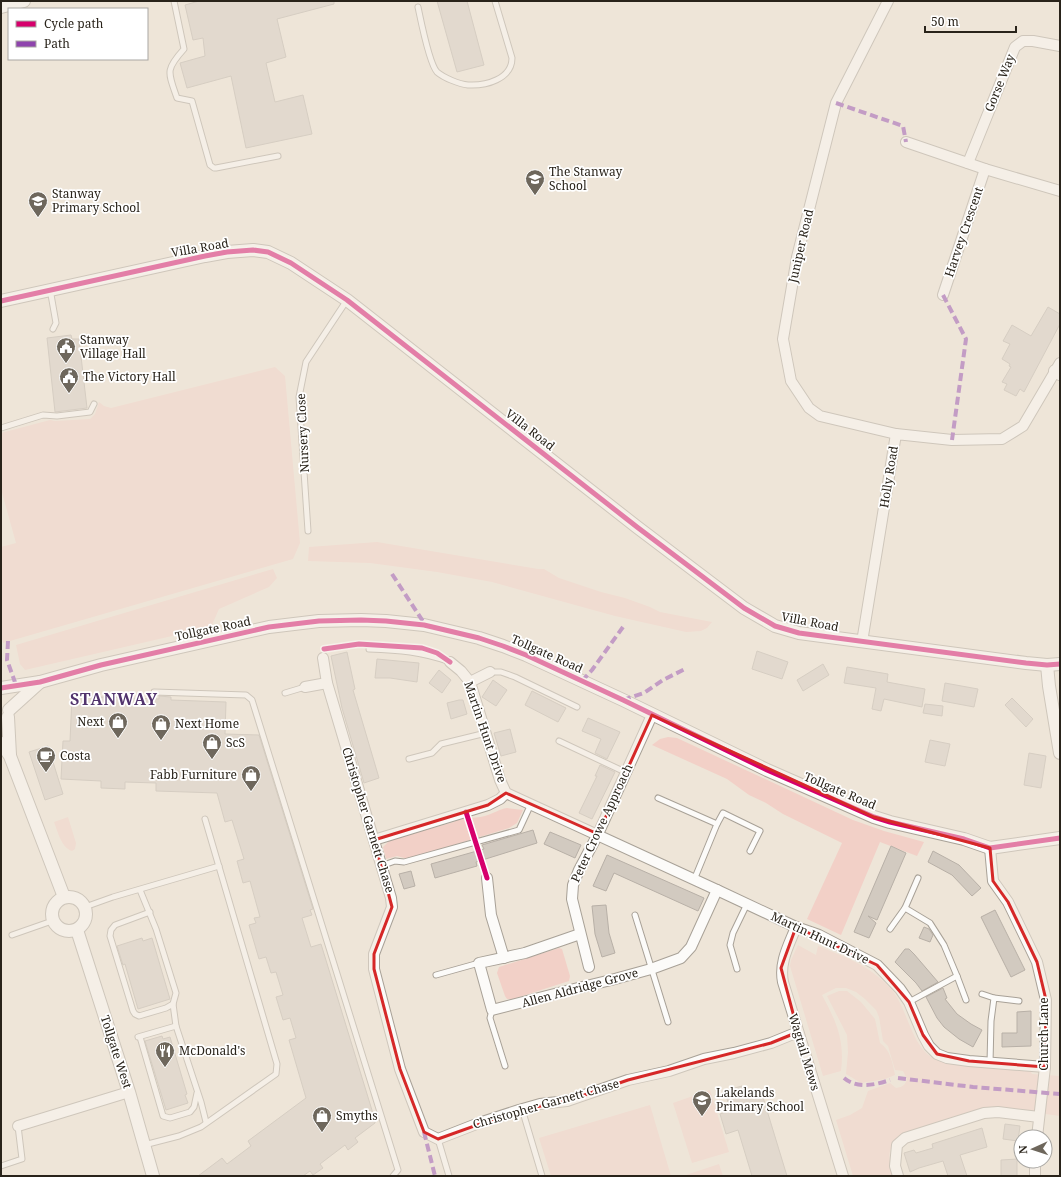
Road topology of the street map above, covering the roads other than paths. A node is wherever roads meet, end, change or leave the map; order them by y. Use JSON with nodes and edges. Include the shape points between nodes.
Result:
{"nodes":[{"id":1,"x":24,"y":1,"type":"edge"},
{"id":2,"x":174,"y":1,"type":"edge"},
{"id":3,"x":496,"y":1,"type":"edge"},
{"id":4,"x":888,"y":1,"type":"edge"},
{"id":5,"x":6,"y":4,"type":"edge"},
{"id":6,"x":418,"y":7,"type":"dead end"},
{"id":7,"x":1060,"y":46,"type":"edge"},
{"id":8,"x":906,"y":142,"type":"dead end"},
{"id":9,"x":278,"y":156,"type":"dead end"},
{"id":10,"x":968,"y":163,"type":"junction"},
{"id":11,"x":985,"y":169,"type":"junction"},
{"id":12,"x":1060,"y":191,"type":"edge"},
{"id":13,"x":50,"y":289,"type":"junction"},
{"id":14,"x":943,"y":295,"type":"dead end"},
{"id":15,"x":347,"y":300,"type":"junction"},
{"id":16,"x":1,"y":301,"type":"edge"},
{"id":17,"x":53,"y":329,"type":"dead end"},
{"id":18,"x":1058,"y":369,"type":"edge"},
{"id":19,"x":94,"y":404,"type":"dead end"},
{"id":20,"x":1,"y":428,"type":"edge"},
{"id":21,"x":896,"y":434,"type":"junction"},
{"id":22,"x":308,"y":532,"type":"dead end"},
{"id":23,"x":862,"y":642,"type":"junction"},
{"id":24,"x":369,"y":649,"type":"dead end"},
{"id":25,"x":324,"y":658,"type":"dead end"},
{"id":26,"x":450,"y":662,"type":"joint"},
{"id":27,"x":1060,"y":664,"type":"edge"},
{"id":28,"x":1048,"y":665,"type":"junction"},
{"id":29,"x":490,"y":672,"type":"joint"},
{"id":30,"x":40,"y":682,"type":"junction"},
{"id":31,"x":470,"y":682,"type":"junction"},
{"id":32,"x":327,"y":684,"type":"junction"},
{"id":33,"x":305,"y":687,"type":"joint"},
{"id":34,"x":1,"y":688,"type":"edge"},
{"id":35,"x":1,"y":692,"type":"edge"},
{"id":36,"x":154,"y":692,"type":"dead end"},
{"id":37,"x":285,"y":693,"type":"dead end"},
{"id":38,"x":577,"y":707,"type":"dead end"},
{"id":39,"x":652,"y":715,"type":"junction"},
{"id":40,"x":6,"y":717,"type":"edge"},
{"id":41,"x":486,"y":734,"type":"junction"},
{"id":42,"x":559,"y":741,"type":"dead end"},
{"id":43,"x":1,"y":743,"type":"edge"},
{"id":44,"x":1060,"y":753,"type":"edge"},
{"id":45,"x":10,"y":756,"type":"junction"},
{"id":46,"x":410,"y":760,"type":"dead end"},
{"id":47,"x":626,"y":772,"type":"junction"},
{"id":48,"x":506,"y":792,"type":"junction"},
{"id":49,"x":658,"y":798,"type":"dead end"},
{"id":50,"x":531,"y":804,"type":"junction"},
{"id":51,"x":205,"y":819,"type":"dead end"},
{"id":52,"x":717,"y":824,"type":"junction"},
{"id":53,"x":598,"y":834,"type":"junction"},
{"id":54,"x":1060,"y":838,"type":"edge"},
{"id":55,"x":374,"y":840,"type":"junction"},
{"id":56,"x":990,"y":848,"type":"junction"},
{"id":57,"x":750,"y":851,"type":"dead end"},
{"id":58,"x":219,"y":866,"type":"junction"},
{"id":59,"x":382,"y":866,"type":"junction"},
{"id":60,"x":487,"y":878,"type":"dead end"},
{"id":61,"x":918,"y":878,"type":"dead end"},
{"id":62,"x":694,"y":880,"type":"junction"},
{"id":63,"x":140,"y":890,"type":"junction"},
{"id":64,"x":717,"y":890,"type":"junction"},
{"id":65,"x":64,"y":897,"type":"junction"},
{"id":66,"x":747,"y":904,"type":"junction"},
{"id":67,"x":85,"y":907,"type":"junction"},
{"id":68,"x":905,"y":908,"type":"junction"},
{"id":69,"x":150,"y":912,"type":"junction"},
{"id":70,"x":635,"y":914,"type":"dead end"},
{"id":71,"x":52,"y":921,"type":"junction"},
{"id":72,"x":796,"y":927,"type":"junction"},
{"id":73,"x":890,"y":929,"type":"dead end"},
{"id":74,"x":77,"y":930,"type":"junction"},
{"id":75,"x":580,"y":934,"type":"junction"},
{"id":76,"x":12,"y":935,"type":"dead end"},
{"id":77,"x":504,"y":958,"type":"junction"},
{"id":78,"x":479,"y":963,"type":"junction"},
{"id":79,"x":589,"y":967,"type":"dead end"},
{"id":80,"x":651,"y":969,"type":"junction"},
{"id":81,"x":736,"y":969,"type":"dead end"},
{"id":82,"x":436,"y":975,"type":"dead end"},
{"id":83,"x":957,"y":976,"type":"junction"},
{"id":84,"x":982,"y":994,"type":"dead end"},
{"id":85,"x":994,"y":998,"type":"junction"},
{"id":86,"x":966,"y":1000,"type":"dead end"},
{"id":87,"x":1019,"y":1001,"type":"dead end"},
{"id":88,"x":909,"y":1002,"type":"junction"},
{"id":89,"x":173,"y":1004,"type":"junction"},
{"id":90,"x":492,"y":1010,"type":"junction"},
{"id":91,"x":668,"y":1022,"type":"dead end"},
{"id":92,"x":176,"y":1026,"type":"junction"},
{"id":93,"x":798,"y":1032,"type":"junction"},
{"id":94,"x":990,"y":1063,"type":"junction"},
{"id":95,"x":505,"y":1066,"type":"dead end"},
{"id":96,"x":1045,"y":1067,"type":"junction"},
{"id":97,"x":129,"y":1092,"type":"junction"},
{"id":98,"x":197,"y":1092,"type":"junction"},
{"id":99,"x":522,"y":1109,"type":"junction"},
{"id":100,"x":1039,"y":1117,"type":"junction"},
{"id":101,"x":206,"y":1122,"type":"junction"},
{"id":102,"x":18,"y":1126,"type":"joint"},
{"id":103,"x":1038,"y":1129,"type":"edge"},
{"id":104,"x":438,"y":1139,"type":"junction"},
{"id":105,"x":144,"y":1145,"type":"junction"},
{"id":106,"x":1,"y":1166,"type":"edge"},
{"id":107,"x":153,"y":1176,"type":"edge"},
{"id":108,"x":393,"y":1176,"type":"edge"},
{"id":109,"x":448,"y":1176,"type":"edge"},
{"id":110,"x":542,"y":1176,"type":"edge"},
{"id":111,"x":843,"y":1176,"type":"edge"},
{"id":112,"x":898,"y":1176,"type":"edge"}],
"edges":[{"from":1,"to":5,"type":"street"},
{"from":2,"to":9,"type":"lane","via":[[184,49],[170,67],[171,80],[176,98],[192,101],[210,165],[216,168]]},
{"from":3,"to":6,"type":"lane","via":[[512,66],[496,80],[480,85],[466,85],[437,71],[429,54]]},
{"from":4,"to":21,"type":"street","name":"Juniper Road","via":[[836,103],[797,257],[783,340],[791,381],[809,408],[820,416]]},
{"from":7,"to":10,"type":"street","name":"Gorse Way","via":[[1023,41],[1015,47]]},
{"from":8,"to":10,"type":"street"},
{"from":10,"to":11,"type":"street"},
{"from":11,"to":12,"type":"street"},
{"from":11,"to":14,"type":"street","name":"Harvey Crescent"},
{"from":13,"to":15,"type":"street","name":"Villa Road","via":[[206,256],[253,250],[268,252],[291,262]]},
{"from":13,"to":16,"type":"street","name":"Villa Road"},
{"from":13,"to":17,"type":"lane","via":[[56,323]]},
{"from":15,"to":22,"type":"lane","name":"Nursery Close","via":[[306,362],[299,397]]},
{"from":15,"to":23,"type":"street","name":"Villa Road","via":[[637,527],[755,615],[775,626],[799,633]]},
{"from":18,"to":21,"type":"street","name":"Holly Road","via":[[1023,426],[1002,439],[952,440]]},
{"from":19,"to":20,"type":"lane","via":[[90,412],[43,415]]},
{"from":21,"to":23,"type":"street","name":"Holly Road"},
{"from":23,"to":28,"type":"street","name":"Villa Road"},
{"from":24,"to":26,"type":"lane","via":[[408,651]]},
{"from":25,"to":32,"type":"street","name":"Christopher Garnett Chase"},
{"from":26,"to":31,"type":"street","name":"Martin Hunt Drive"},
{"from":27,"to":28,"type":"street","name":"Villa Road"},
{"from":28,"to":44,"type":"street"},
{"from":29,"to":31,"type":"street"},
{"from":29,"to":38,"type":"lane","via":[[501,672],[515,677]]},
{"from":30,"to":34,"type":"street","name":"Tollgate Road"},
{"from":30,"to":39,"type":"street","name":"Tollgate Road","via":[[108,663],[269,627],[319,621],[386,620],[457,632],[503,646],[567,673]]},
{"from":30,"to":40,"type":"street","name":"Tollgate Road"},
{"from":31,"to":41,"type":"street","name":"Martin Hunt Drive"},
{"from":32,"to":33,"type":"street"},
{"from":32,"to":55,"type":"street","name":"Christopher Garnett Chase"},
{"from":33,"to":37,"type":"lane"},
{"from":35,"to":40,"type":"street","via":[[9,703]]},
{"from":36,"to":108,"type":"lane","via":[[246,695],[252,700],[398,1170]]},
{"from":39,"to":47,"type":"street","name":"Peter Crowe Approach"},
{"from":39,"to":56,"type":"street","name":"Tollgate Road","via":[[874,817],[964,838]]},
{"from":40,"to":45,"type":"street"},
{"from":41,"to":46,"type":"lane","via":[[441,744],[432,753]]},
{"from":41,"to":48,"type":"street","name":"Martin Hunt Drive"},
{"from":42,"to":47,"type":"lane"},
{"from":43,"to":45,"type":"street"},
{"from":45,"to":65,"type":"street"},
{"from":47,"to":53,"type":"street","name":"Peter Crowe Approach"},
{"from":48,"to":50,"type":"street","name":"Martin Hunt Drive"},
{"from":48,"to":55,"type":"street","via":[[500,799],[488,805]]},
{"from":49,"to":52,"type":"lane"},
{"from":50,"to":53,"type":"street","name":"Martin Hunt Drive"},
{"from":50,"to":59,"type":"lane","via":[[519,830]]},
{"from":51,"to":58,"type":"lane"},
{"from":52,"to":57,"type":"lane","via":[[723,813],[760,831]]},
{"from":52,"to":62,"type":"lane"},
{"from":53,"to":62,"type":"street","name":"Martin Hunt Drive"},
{"from":53,"to":75,"type":"street","name":"Peter Crowe Approach","via":[[573,885],[572,899]]},
{"from":54,"to":56,"type":"street","name":"Tollgate Road"},
{"from":55,"to":59,"type":"street","name":"Christopher Garnett Chase"},
{"from":56,"to":96,"type":"street","name":"Church Lane","via":[[993,881],[1008,902],[1037,962],[1046,1000]]},
{"from":58,"to":63,"type":"lane"},
{"from":58,"to":101,"type":"lane","via":[[276,1064],[276,1074]]},
{"from":59,"to":104,"type":"street","name":"Christopher Garnett Chase","via":[[392,907],[374,954],[374,969],[402,1076],[424,1132]]},
{"from":60,"to":77,"type":"street","via":[[491,915]]},
{"from":61,"to":68,"type":"lane"},
{"from":62,"to":64,"type":"street","name":"Martin Hunt Drive"},
{"from":63,"to":67,"type":"lane"},
{"from":63,"to":69,"type":"lane"},
{"from":64,"to":66,"type":"street","name":"Martin Hunt Drive"},
{"from":64,"to":80,"type":"street","name":"Allen Aldridge Grove","via":[[691,947],[681,958]]},
{"from":65,"to":67,"type":"street","via":[[76,898]]},
{"from":65,"to":71,"type":"street","via":[[57,900],[53,906]]},
{"from":66,"to":72,"type":"street","name":"Martin Hunt Drive"},
{"from":66,"to":81,"type":"lane","via":[[730,945]]},
{"from":67,"to":74,"type":"street","via":[[85,920]]},
{"from":68,"to":73,"type":"lane"},
{"from":68,"to":83,"type":"lane","via":[[930,923],[944,945]]},
{"from":69,"to":89,"type":"lane","via":[[176,993]]},
{"from":69,"to":89,"type":"lane","via":[[115,925],[110,936],[133,1012],[139,1016]]},
{"from":70,"to":80,"type":"lane"},
{"from":71,"to":74,"type":"street","via":[[60,929]]},
{"from":71,"to":76,"type":"lane"},
{"from":72,"to":88,"type":"street","name":"Martin Hunt Drive","via":[[819,935],[877,965]]},
{"from":72,"to":93,"type":"street","name":"Wagtail Mews","via":[[784,958],[782,975]]},
{"from":74,"to":97,"type":"street","name":"Tollgate West"},
{"from":75,"to":77,"type":"street"},
{"from":75,"to":79,"type":"street","name":"Peter Crowe Approach"},
{"from":77,"to":78,"type":"street"},
{"from":78,"to":82,"type":"lane"},
{"from":78,"to":90,"type":"street"},
{"from":80,"to":90,"type":"street","name":"Allen Aldridge Grove"},
{"from":80,"to":91,"type":"lane"},
{"from":83,"to":86,"type":"lane"},
{"from":83,"to":88,"type":"lane"},
{"from":84,"to":85,"type":"lane"},
{"from":85,"to":87,"type":"lane"},
{"from":85,"to":94,"type":"lane","via":[[990,1021]]},
{"from":88,"to":94,"type":"street","name":"Martin Hunt Drive","via":[[923,1035],[937,1054],[947,1058]]},
{"from":89,"to":92,"type":"lane"},
{"from":90,"to":95,"type":"lane","via":[[490,1018]]},
{"from":92,"to":98,"type":"lane"},
{"from":92,"to":98,"type":"lane","via":[[138,1037],[163,1116],[170,1118],[190,1112],[194,1107]]},
{"from":93,"to":99,"type":"street","name":"Christopher Garnett Chase","via":[[771,1043],[628,1080],[567,1101]]},
{"from":93,"to":111,"type":"street","name":"Wagtail Mews"},
{"from":94,"to":96,"type":"street","name":"Martin Hunt Drive"},
{"from":96,"to":100,"type":"street","name":"Church Lane"},
{"from":97,"to":102,"type":"street"},
{"from":97,"to":105,"type":"street","name":"Tollgate West"},
{"from":98,"to":101,"type":"lane"},
{"from":99,"to":104,"type":"street","name":"Christopher Garnett Chase"},
{"from":99,"to":110,"type":"lane"},
{"from":100,"to":103,"type":"street","name":"Church Lane"},
{"from":100,"to":112,"type":"street","via":[[998,1112],[984,1113],[905,1138],[897,1145],[895,1166]]},
{"from":101,"to":105,"type":"lane","via":[[190,1132]]},
{"from":102,"to":106,"type":"lane","via":[[22,1159]]},
{"from":104,"to":109,"type":"lane"},
{"from":105,"to":107,"type":"street","name":"Tollgate West"}]}
